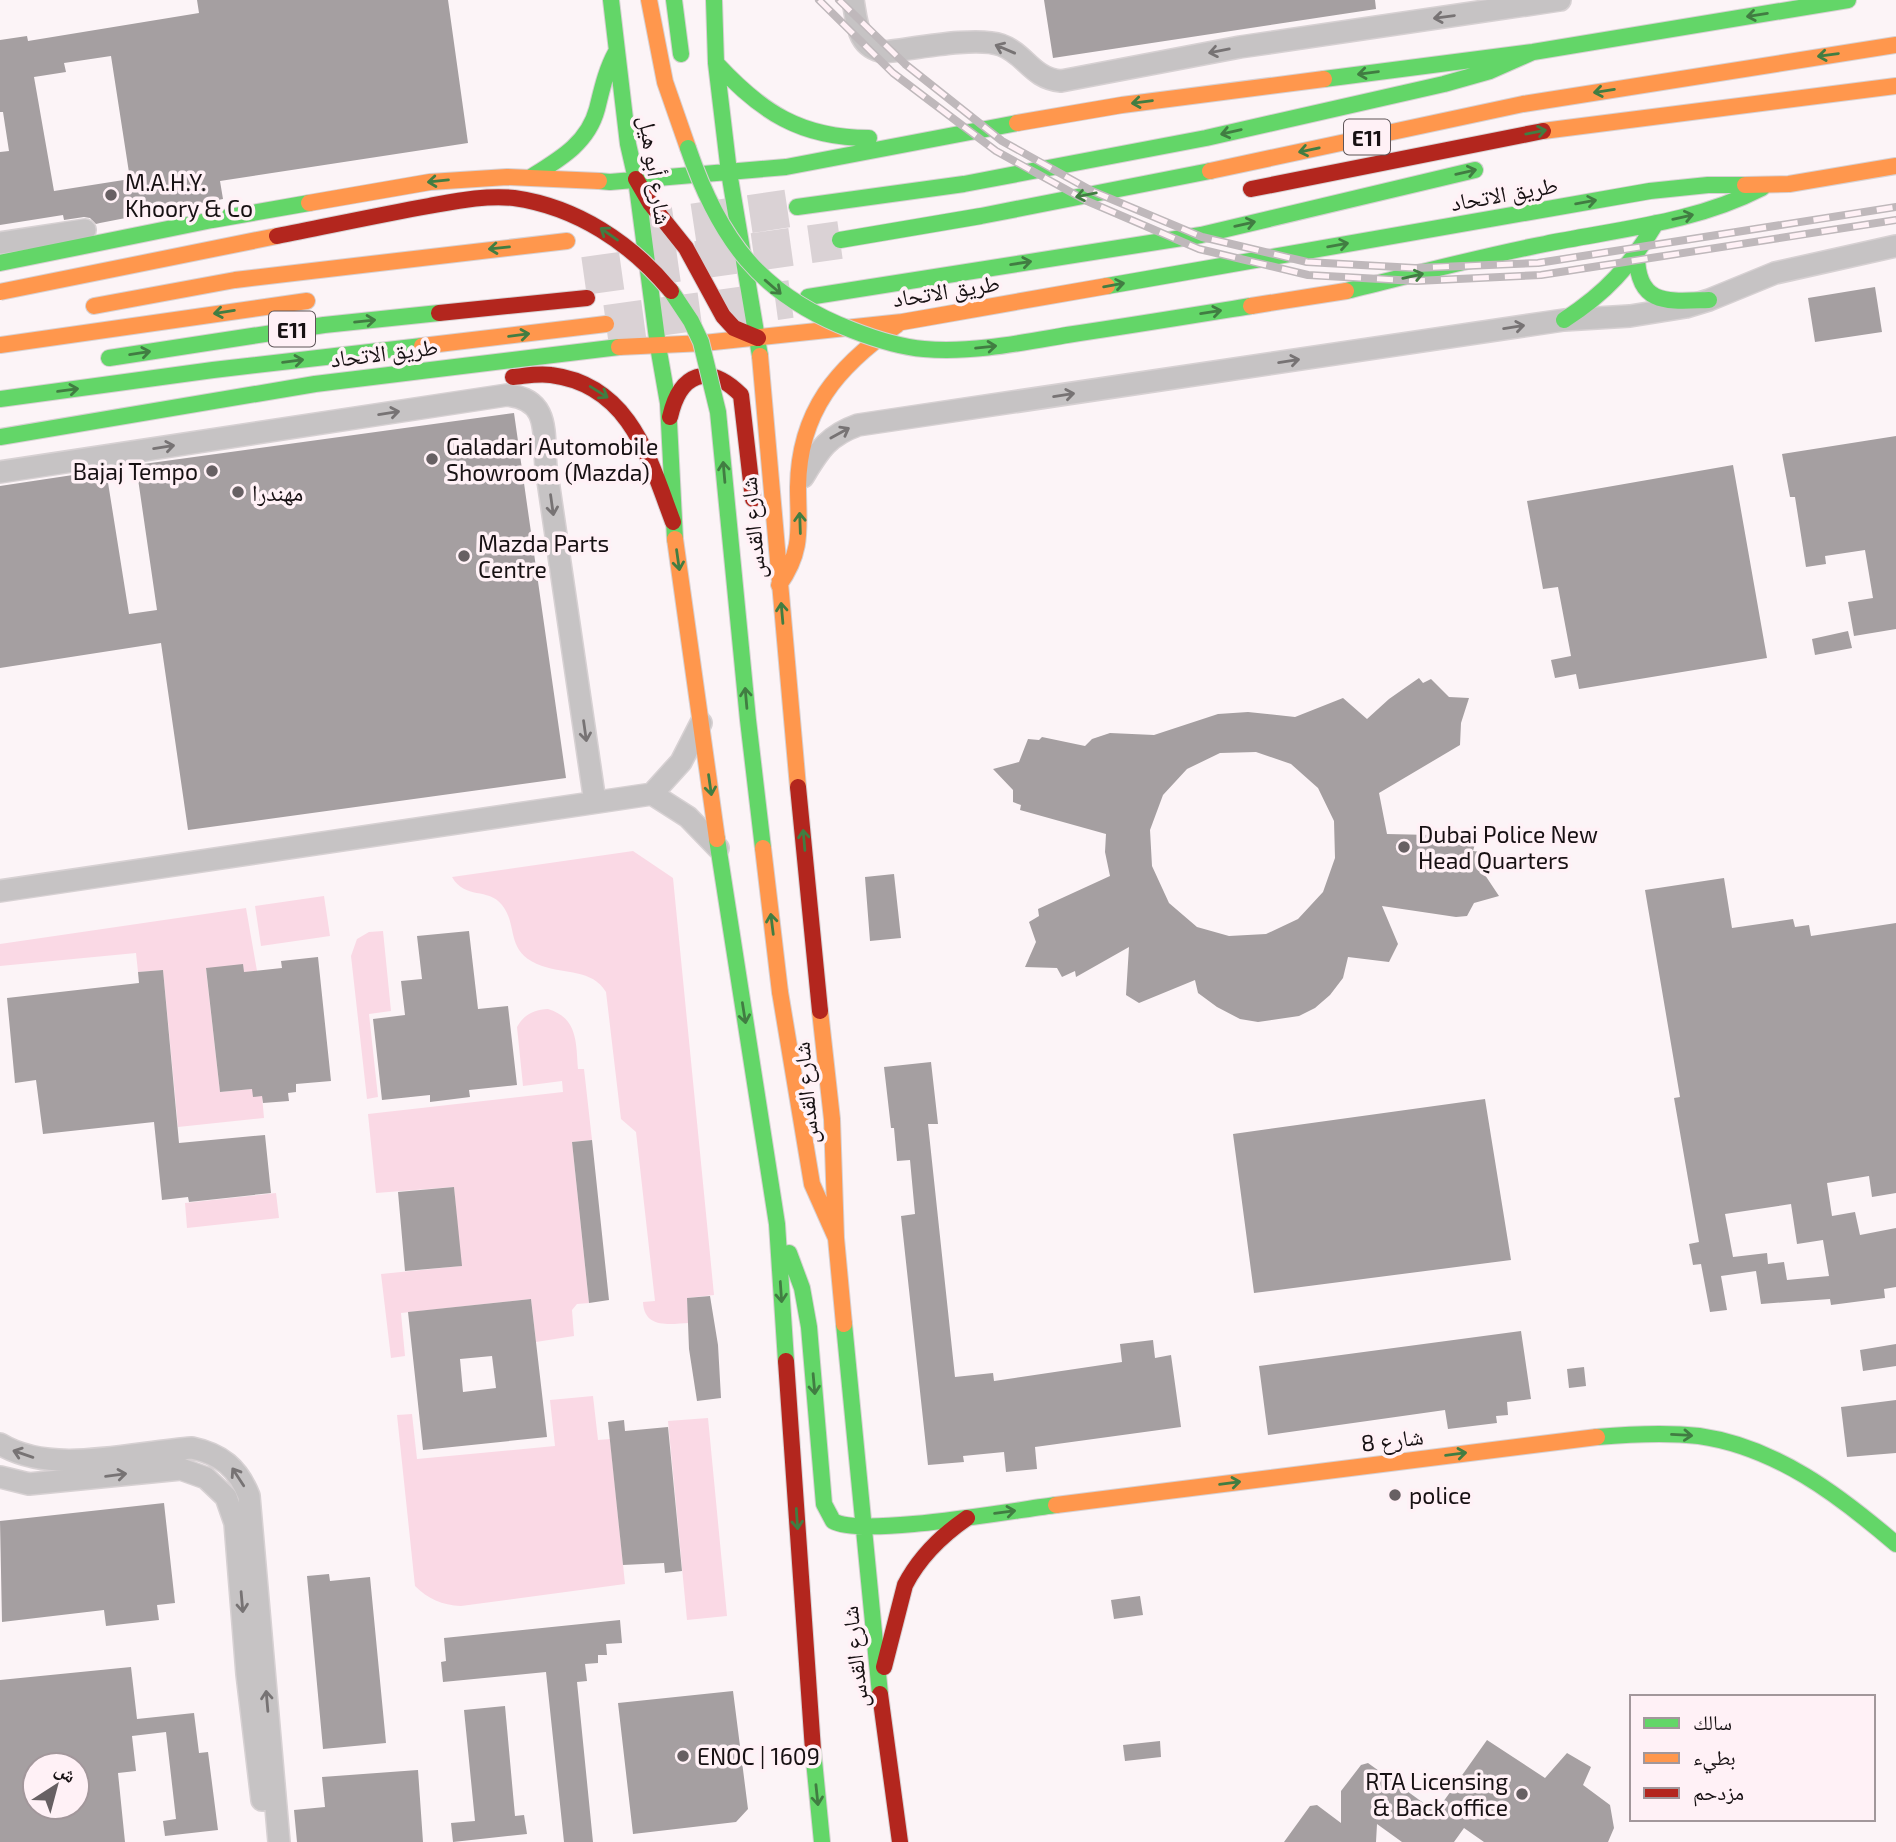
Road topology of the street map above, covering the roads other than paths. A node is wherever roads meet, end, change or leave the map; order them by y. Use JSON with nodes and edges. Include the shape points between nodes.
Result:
{"nodes":[{"id":1,"x":611,"y":0,"type":"edge"},
{"id":2,"x":649,"y":0,"type":"edge"},
{"id":3,"x":674,"y":0,"type":"edge"},
{"id":4,"x":714,"y":0,"type":"edge"},
{"id":5,"x":853,"y":0,"type":"edge"},
{"id":6,"x":1560,"y":0,"type":"edge"},
{"id":7,"x":1848,"y":0,"type":"edge"},
{"id":8,"x":1896,"y":45,"type":"edge"},
{"id":9,"x":616,"y":52,"type":"junction"},
{"id":10,"x":1533,"y":52,"type":"junction"},
{"id":11,"x":716,"y":63,"type":"junction"},
{"id":12,"x":682,"y":66,"type":"dead end"},
{"id":13,"x":684,"y":86,"type":"dead end"},
{"id":14,"x":1896,"y":86,"type":"edge"},
{"id":15,"x":1710,"y":109,"type":"junction"},
{"id":16,"x":979,"y":129,"type":"junction"},
{"id":17,"x":1646,"y":134,"type":"dead end"},
{"id":18,"x":688,"y":148,"type":"junction"},
{"id":19,"x":1495,"y":165,"type":"dead end"},
{"id":20,"x":1896,"y":166,"type":"edge"},
{"id":21,"x":729,"y":172,"type":"junction"},
{"id":22,"x":531,"y":177,"type":"junction"},
{"id":23,"x":636,"y":180,"type":"junction"},
{"id":24,"x":1767,"y":185,"type":"junction"},
{"id":25,"x":1241,"y":191,"type":"dead end"},
{"id":26,"x":797,"y":207,"type":"tunnel mouth"},
{"id":27,"x":212,"y":220,"type":"junction"},
{"id":28,"x":1656,"y":223,"type":"junction"},
{"id":29,"x":713,"y":234,"type":"dead end"},
{"id":30,"x":840,"y":240,"type":"tunnel mouth"},
{"id":31,"x":567,"y":242,"type":"dead end"},
{"id":32,"x":0,"y":243,"type":"edge"},
{"id":33,"x":1896,"y":246,"type":"edge"},
{"id":34,"x":1637,"y":257,"type":"junction"},
{"id":35,"x":0,"y":263,"type":"edge"},
{"id":36,"x":702,"y":264,"type":"junction"},
{"id":37,"x":0,"y":292,"type":"edge"},
{"id":38,"x":808,"y":297,"type":"tunnel mouth"},
{"id":39,"x":329,"y":298,"type":"dead end"},
{"id":40,"x":587,"y":298,"type":"dead end"},
{"id":41,"x":1709,"y":300,"type":"junction"},
{"id":42,"x":85,"y":308,"type":"dead end"},
{"id":43,"x":1564,"y":320,"type":"junction"},
{"id":44,"x":902,"y":322,"type":"junction"},
{"id":45,"x":606,"y":324,"type":"tunnel mouth"},
{"id":46,"x":758,"y":338,"type":"junction"},
{"id":47,"x":0,"y":345,"type":"edge"},
{"id":48,"x":658,"y":346,"type":"junction"},
{"id":49,"x":90,"y":361,"type":"dead end"},
{"id":50,"x":315,"y":384,"type":"junction"},
{"id":51,"x":0,"y":399,"type":"edge"},
{"id":52,"x":670,"y":422,"type":"junction"},
{"id":53,"x":0,"y":437,"type":"edge"},
{"id":54,"x":0,"y":472,"type":"edge"},
{"id":55,"x":798,"y":485,"type":"junction"},
{"id":56,"x":755,"y":518,"type":"dead end"},
{"id":57,"x":673,"y":523,"type":"junction"},
{"id":58,"x":762,"y":552,"type":"dead end"},
{"id":59,"x":779,"y":586,"type":"junction"},
{"id":60,"x":701,"y":723,"type":"junction"},
{"id":61,"x":652,"y":794,"type":"junction"},
{"id":62,"x":595,"y":803,"type":"junction"},
{"id":63,"x":718,"y":848,"type":"junction"},
{"id":64,"x":0,"y":891,"type":"edge"},
{"id":65,"x":777,"y":1224,"type":"junction"},
{"id":66,"x":836,"y":1238,"type":"junction"},
{"id":67,"x":0,"y":1444,"type":"edge"},
{"id":68,"x":0,"y":1477,"type":"edge"},
{"id":69,"x":971,"y":1516,"type":"junction"},
{"id":70,"x":864,"y":1527,"type":"junction"},
{"id":71,"x":1896,"y":1545,"type":"edge"},
{"id":72,"x":879,"y":1684,"type":"junction"},
{"id":73,"x":266,"y":1842,"type":"edge"},
{"id":74,"x":279,"y":1842,"type":"edge"},
{"id":75,"x":822,"y":1842,"type":"edge"},
{"id":76,"x":900,"y":1842,"type":"edge"}],
"edges":[{"from":1,"to":9,"type":"main road","name":"شارع أبو هيل"},
{"from":2,"to":18,"type":"main road","via":[[665,82]]},
{"from":3,"to":12,"type":"main road"},
{"from":4,"to":11,"type":"main road"},
{"from":6,"to":5,"type":"street","one_way":true,"via":[[1240,47],[1060,81],[1038,75],[1017,54],[982,41],[874,50],[860,36]]},
{"from":7,"to":10,"type":"main road","one_way":true},
{"from":8,"to":30,"type":"main road","number":"E11","one_way":true,"via":[[1523,104],[1201,173]]},
{"from":9,"to":22,"type":"main road","via":[[602,80],[586,136],[567,155]]},
{"from":9,"to":23,"type":"main road","name":"شارع أبو هيل"},
{"from":10,"to":16,"type":"main road","one_way":true,"via":[[1122,105]]},
{"from":10,"to":26,"type":"main road","one_way":true,"via":[[1444,84],[1206,138],[964,184]]},
{"from":11,"to":16,"type":"main road","via":[[738,89],[798,128],[863,138]]},
{"from":11,"to":21,"type":"main road"},
{"from":13,"to":18,"type":"main road"},
{"from":14,"to":15,"type":"main road","number":"E11"},
{"from":15,"to":17,"type":"main road","via":[[1679,125]]},
{"from":25,"to":15,"type":"main road","number":"E11","one_way":true,"via":[[1564,127]]},
{"from":16,"to":21,"type":"main road","via":[[786,167]]},
{"from":18,"to":28,"type":"main road","one_way":true,"bridge":true,"via":[[726,233],[774,289],[839,327],[913,348],[993,347],[1346,290]]},
{"from":38,"to":19,"type":"main road","one_way":true,"via":[[1200,235]]},
{"from":20,"to":24,"type":"main road","name":"طريق الاتحاد"},
{"from":21,"to":23,"type":"main road"},
{"from":21,"to":29,"type":"main road"},
{"from":21,"to":46,"type":"main road"},
{"from":22,"to":23,"type":"main road"},
{"from":22,"to":27,"type":"main road","one_way":true,"via":[[430,182]]},
{"from":23,"to":36,"type":"main road","via":[[650,204]]},
{"from":23,"to":48,"type":"main road","name":"شارع أبو هيل"},
{"from":28,"to":24,"type":"main road","one_way":true,"via":[[1724,207]]},
{"from":44,"to":24,"type":"main road","name":"طريق الاتحاد","one_way":true,"via":[[1650,191]]},
{"from":27,"to":32,"type":"street","via":[[133,224]]},
{"from":27,"to":35,"type":"main road"},
{"from":28,"to":34,"type":"main road"},
{"from":31,"to":42,"type":"main road","one_way":true,"via":[[235,280]]},
{"from":33,"to":41,"type":"street","via":[[1775,273]]},
{"from":34,"to":41,"type":"main road","via":[[1639,283],[1657,298]]},
{"from":34,"to":43,"type":"main road","via":[[1604,293]]},
{"from":36,"to":46,"type":"main road","via":[[728,323]]},
{"from":36,"to":48,"type":"main road"},
{"from":66,"to":37,"type":"main road","one_way":true,"bridge":true,"via":[[813,1184],[780,992],[718,412],[692,322],[666,283],[597,226],[552,206],[512,198],[418,208]]},
{"from":39,"to":47,"type":"main road","number":"E11","one_way":true},
{"from":49,"to":40,"type":"main road","name":"طريق الاتحاد","number":"E11","one_way":true,"via":[[324,325]]},
{"from":41,"to":43,"type":"street","via":[[1641,314]]},
{"from":55,"to":43,"type":"street","one_way":true,"via":[[821,448],[832,437],[858,425]]},
{"from":44,"to":46,"type":"main road","name":"طريق الاتحاد"},
{"from":44,"to":55,"type":"main road","via":[[852,360],[824,392],[805,430]]},
{"from":51,"to":45,"type":"main road","one_way":true},
{"from":46,"to":48,"type":"main road","name":"طريق الاتحاد"},
{"from":46,"to":59,"type":"main road","name":"شارع القدس"},
{"from":48,"to":50,"type":"main road","name":"طريق الاتحاد","via":[[602,348]]},
{"from":48,"to":52,"type":"main road","name":"شارع القدس"},
{"from":50,"to":53,"type":"main road","name":"طريق الاتحاد"},
{"from":50,"to":57,"type":"main road","one_way":true,"via":[[363,389],[549,375],[576,380],[613,401],[627,416]]},
{"from":52,"to":56,"type":"main road","via":[[672,402],[689,380],[703,374],[732,383],[741,395]]},
{"from":52,"to":57,"type":"main road","name":"شارع القدس"},
{"from":54,"to":62,"type":"street","one_way":true,"via":[[507,396],[528,401],[542,418],[545,431],[546,467]]},
{"from":59,"to":55,"type":"main road","one_way":true,"via":[[800,544]]},
{"from":57,"to":60,"type":"main road","name":"شارع القدس","one_way":true},
{"from":58,"to":59,"type":"main road"},
{"from":66,"to":59,"type":"main road","name":"شارع القدس","one_way":true,"via":[[832,1119]]},
{"from":60,"to":61,"type":"street","via":[[681,762]]},
{"from":60,"to":63,"type":"main road","name":"شارع القدس","one_way":true},
{"from":61,"to":62,"type":"street"},
{"from":61,"to":63,"type":"street","via":[[688,817]]},
{"from":62,"to":64,"type":"street"},
{"from":63,"to":65,"type":"main road","name":"شارع القدس","one_way":true},
{"from":65,"to":70,"type":"main road","name":"شارع 8","one_way":true,"via":[[802,1287],[809,1327],[827,1515],[834,1523]]},
{"from":65,"to":75,"type":"main road","name":"شارع القدس","one_way":true},
{"from":66,"to":70,"type":"main road","name":"شارع القدس"},
{"from":74,"to":67,"type":"street","one_way":true,"via":[[249,1496],[234,1468],[207,1451],[191,1448],[55,1461],[32,1458]]},
{"from":68,"to":73,"type":"street","one_way":true,"via":[[29,1485],[181,1469],[206,1478],[226,1497],[235,1523]]},
{"from":69,"to":70,"type":"main road","name":"شارع 8"},
{"from":69,"to":71,"type":"main road","name":"شارع 8","one_way":true,"via":[[1381,1469],[1607,1436],[1690,1434],[1746,1447],[1801,1472],[1855,1508]]},
{"from":69,"to":72,"type":"main road","via":[[930,1545],[910,1573]]},
{"from":70,"to":72,"type":"main road","name":"شارع القدس"},
{"from":72,"to":76,"type":"main road","name":"شارع القدس"}]}
